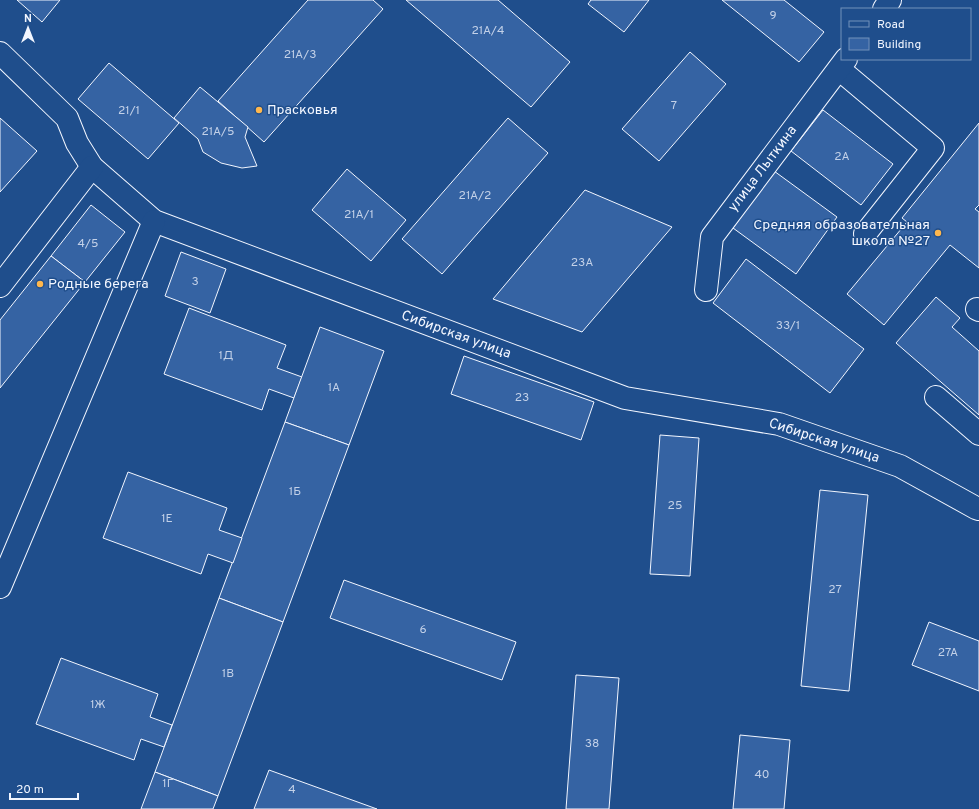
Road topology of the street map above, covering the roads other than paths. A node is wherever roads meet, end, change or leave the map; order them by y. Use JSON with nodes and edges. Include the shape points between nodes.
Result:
{"nodes":[{"id":1,"x":0,"y":53,"type":"edge"},
{"id":2,"x":842,"y":64,"type":"edge"},
{"id":3,"x":92,"y":167,"type":"junction"},
{"id":4,"x":154,"y":221,"type":"junction"},
{"id":5,"x":865,"y":234,"type":"dead end"},
{"id":6,"x":0,"y":286,"type":"edge"},
{"id":7,"x":706,"y":290,"type":"dead end"},
{"id":8,"x":936,"y":397,"type":"dead end"},
{"id":9,"x":979,"y":434,"type":"edge"},
{"id":10,"x":979,"y":509,"type":"edge"},
{"id":11,"x":0,"y":587,"type":"edge"}],
"edges":[{"from":1,"to":3,"type":"street","name":"Сибирская улица","via":[[67,118],[77,143]]},
{"from":2,"to":5,"type":"street","via":[[934,148]]},
{"from":2,"to":7,"type":"street","name":"улица Лыткина","via":[[712,237]]},
{"from":3,"to":4,"type":"street","name":"Сибирская улица"},
{"from":3,"to":6,"type":"street"},
{"from":4,"to":10,"type":"street","name":"Сибирская улица","via":[[625,398],[779,424],[900,466]]},
{"from":4,"to":11,"type":"street"},
{"from":8,"to":9,"type":"street"}]}
